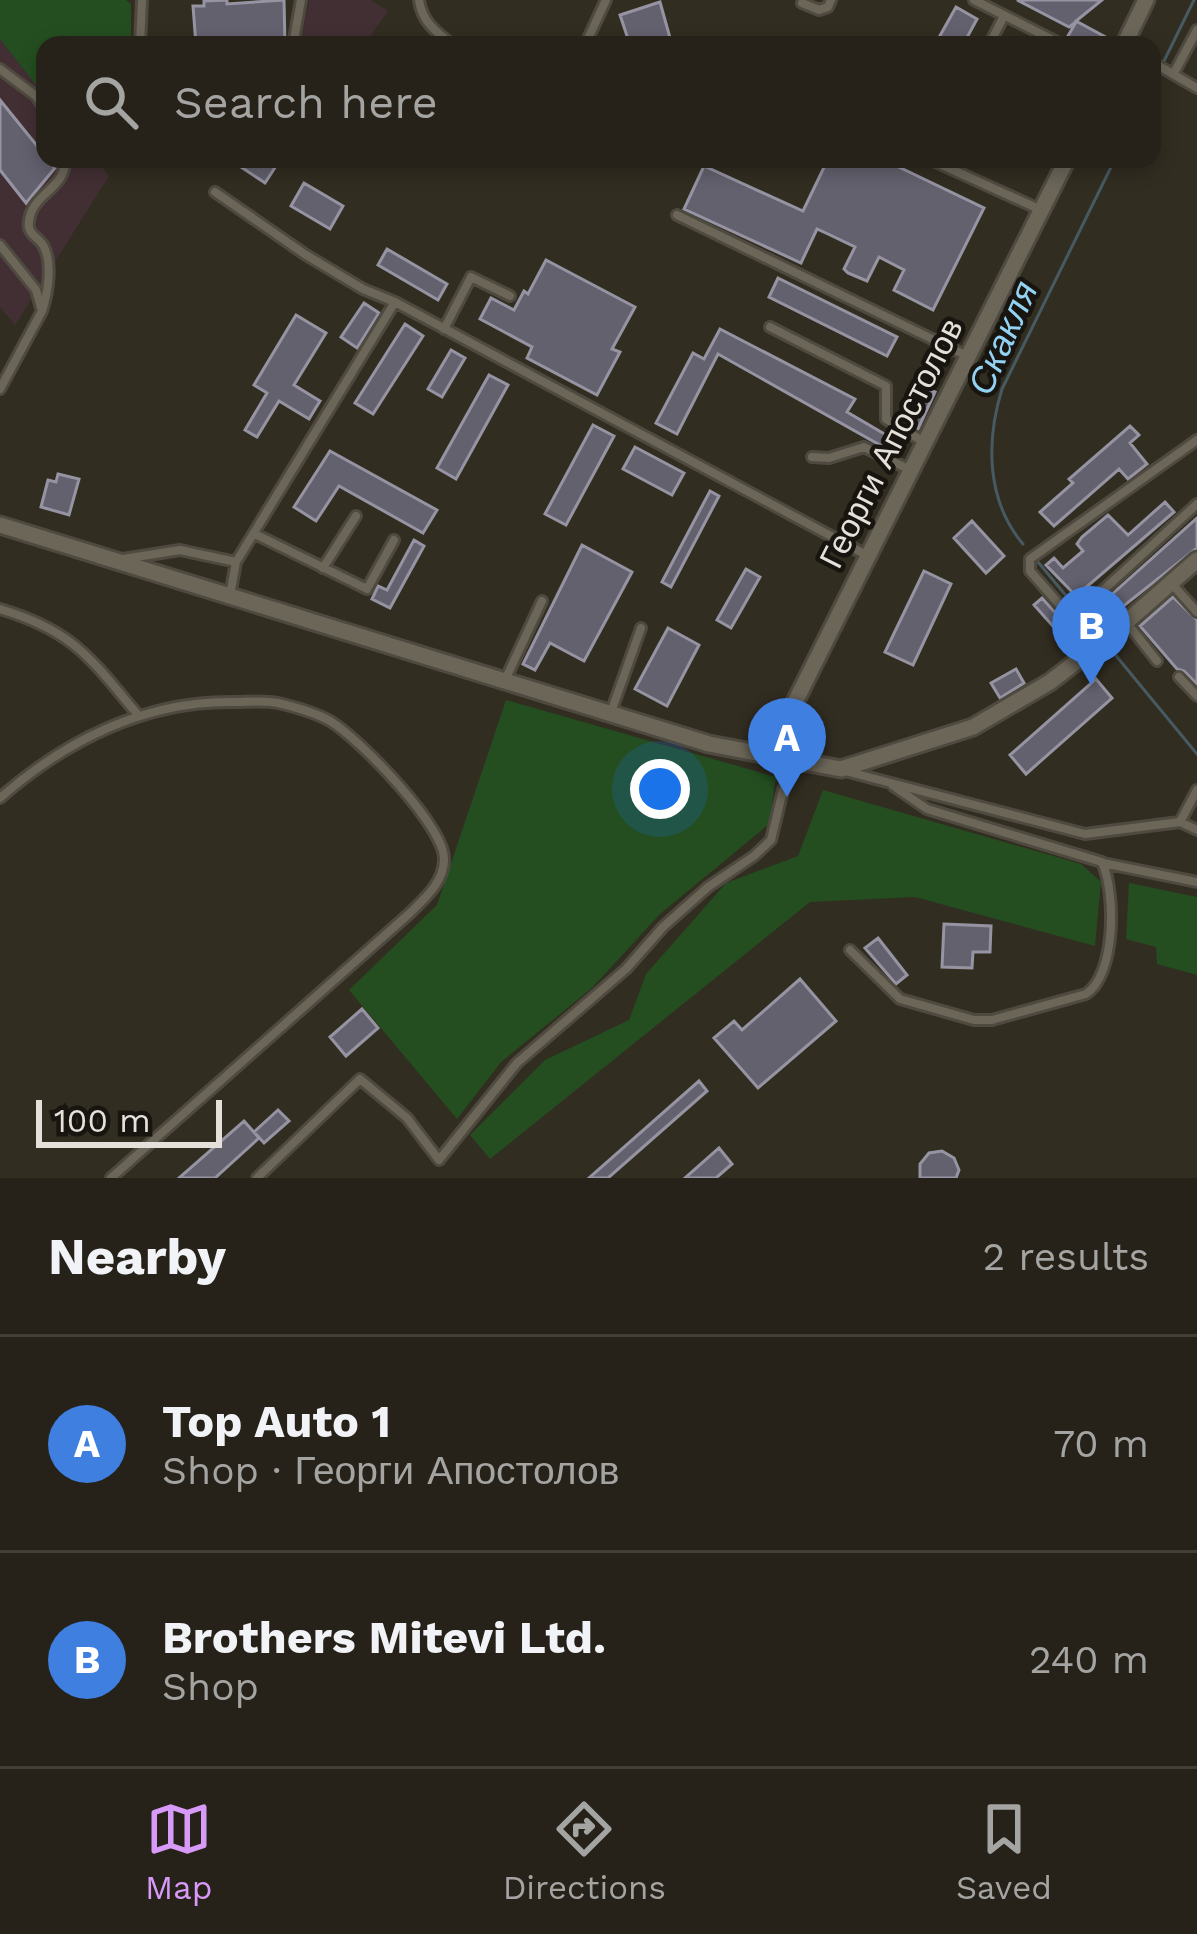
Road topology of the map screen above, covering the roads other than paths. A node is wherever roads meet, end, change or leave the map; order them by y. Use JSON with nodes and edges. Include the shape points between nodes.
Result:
{"nodes":[{"id":1,"x":142,"y":0,"type":"edge"},
{"id":2,"x":301,"y":0,"type":"edge"},
{"id":3,"x":419,"y":0,"type":"edge"},
{"id":4,"x":606,"y":0,"type":"edge"},
{"id":5,"x":831,"y":0,"type":"edge"},
{"id":6,"x":974,"y":0,"type":"edge"},
{"id":7,"x":1146,"y":0,"type":"edge"},
{"id":8,"x":802,"y":3,"type":"edge"},
{"id":9,"x":1004,"y":16,"type":"junction"},
{"id":10,"x":1197,"y":30,"type":"edge"},
{"id":11,"x":140,"y":36,"type":"edge"},
{"id":12,"x":294,"y":36,"type":"edge"},
{"id":13,"x":441,"y":36,"type":"edge"},
{"id":14,"x":589,"y":36,"type":"edge"},
{"id":15,"x":994,"y":36,"type":"edge"},
{"id":16,"x":1045,"y":36,"type":"edge"},
{"id":17,"x":1128,"y":36,"type":"edge"},
{"id":18,"x":1161,"y":66,"type":"edge"},
{"id":19,"x":0,"y":68,"type":"edge"},
{"id":20,"x":1171,"y":71,"type":"junction"},
{"id":21,"x":1197,"y":88,"type":"edge"},
{"id":22,"x":36,"y":96,"type":"edge"},
{"id":23,"x":64,"y":168,"type":"edge"},
{"id":24,"x":948,"y":168,"type":"edge"},
{"id":25,"x":1062,"y":168,"type":"edge"},
{"id":26,"x":215,"y":192,"type":"dead end"},
{"id":27,"x":1041,"y":211,"type":"junction"},
{"id":28,"x":677,"y":214,"type":"dead end"},
{"id":29,"x":0,"y":245,"type":"edge"},
{"id":30,"x":510,"y":296,"type":"dead end"},
{"id":31,"x":395,"y":302,"type":"junction"},
{"id":32,"x":41,"y":311,"type":"junction"},
{"id":33,"x":770,"y":327,"type":"dead end"},
{"id":34,"x":444,"y":329,"type":"junction"},
{"id":35,"x":968,"y":357,"type":"junction"},
{"id":36,"x":0,"y":389,"type":"edge"},
{"id":37,"x":1197,"y":440,"type":"edge"},
{"id":38,"x":925,"y":443,"type":"junction"},
{"id":39,"x":812,"y":457,"type":"dead end"},
{"id":40,"x":911,"y":471,"type":"junction"},
{"id":41,"x":1197,"y":504,"type":"edge"},
{"id":42,"x":356,"y":516,"type":"dead end"},
{"id":43,"x":0,"y":525,"type":"edge"},
{"id":44,"x":255,"y":534,"type":"junction"},
{"id":45,"x":394,"y":540,"type":"dead end"},
{"id":46,"x":868,"y":556,"type":"junction"},
{"id":47,"x":1197,"y":560,"type":"edge"},
{"id":48,"x":116,"y":561,"type":"junction"},
{"id":49,"x":236,"y":562,"type":"junction"},
{"id":50,"x":323,"y":568,"type":"junction"},
{"id":51,"x":1171,"y":583,"type":"junction"},
{"id":52,"x":230,"y":596,"type":"junction"},
{"id":53,"x":542,"y":601,"type":"dead end"},
{"id":54,"x":0,"y":609,"type":"edge"},
{"id":55,"x":1197,"y":612,"type":"edge"},
{"id":56,"x":1124,"y":624,"type":"junction"},
{"id":57,"x":641,"y":628,"type":"dead end"},
{"id":58,"x":1096,"y":646,"type":"junction"},
{"id":59,"x":1157,"y":661,"type":"dead end"},
{"id":60,"x":1179,"y":677,"type":"dead end"},
{"id":61,"x":506,"y":680,"type":"junction"},
{"id":62,"x":1197,"y":696,"type":"edge"},
{"id":63,"x":611,"y":713,"type":"junction"},
{"id":64,"x":138,"y":715,"type":"junction"},
{"id":65,"x":770,"y":754,"type":"junction"},
{"id":66,"x":796,"y":760,"type":"junction"},
{"id":67,"x":841,"y":770,"type":"junction"},
{"id":68,"x":892,"y":785,"type":"junction"},
{"id":69,"x":1197,"y":790,"type":"edge"},
{"id":70,"x":0,"y":797,"type":"edge"},
{"id":71,"x":1180,"y":822,"type":"junction"},
{"id":72,"x":1197,"y":830,"type":"edge"},
{"id":73,"x":1102,"y":862,"type":"junction"},
{"id":74,"x":1197,"y":882,"type":"edge"},
{"id":75,"x":850,"y":950,"type":"dead end"},
{"id":76,"x":111,"y":1178,"type":"edge"},
{"id":77,"x":257,"y":1178,"type":"edge"}],
"edges":[{"from":1,"to":11,"type":"lane"},
{"from":2,"to":12,"type":"lane"},
{"from":3,"to":13,"type":"lane"},
{"from":4,"to":14,"type":"lane"},
{"from":5,"to":8,"type":"lane","via":[[819,10]]},
{"from":6,"to":9,"type":"lane"},
{"from":7,"to":17,"type":"street"},
{"from":9,"to":15,"type":"lane"},
{"from":9,"to":16,"type":"lane"},
{"from":10,"to":20,"type":"lane"},
{"from":18,"to":20,"type":"lane"},
{"from":19,"to":22,"type":"lane"},
{"from":20,"to":21,"type":"lane"},
{"from":23,"to":32,"type":"lane","via":[[28,220],[46,252]]},
{"from":24,"to":27,"type":"lane"},
{"from":25,"to":27,"type":"street","name":"Георги Апостолов"},
{"from":26,"to":31,"type":"lane","via":[[306,255]]},
{"from":27,"to":35,"type":"street","name":"Георги Апостолов"},
{"from":28,"to":35,"type":"lane"},
{"from":29,"to":32,"type":"lane","via":[[41,298]]},
{"from":30,"to":34,"type":"lane","via":[[472,278]]},
{"from":31,"to":34,"type":"lane"},
{"from":31,"to":44,"type":"lane"},
{"from":32,"to":36,"type":"lane"},
{"from":33,"to":38,"type":"lane","via":[[886,386],[886,419]]},
{"from":34,"to":46,"type":"lane"},
{"from":35,"to":38,"type":"street","name":"Георги Апостолов"},
{"from":37,"to":58,"type":"lane","via":[[1030,560],[1030,571]]},
{"from":38,"to":40,"type":"street","name":"Георги Апостолов"},
{"from":39,"to":40,"type":"lane","via":[[864,447]]},
{"from":40,"to":46,"type":"street","name":"Георги Апостолов"},
{"from":41,"to":56,"type":"lane","via":[[1098,595]]},
{"from":42,"to":50,"type":"lane"},
{"from":43,"to":48,"type":"street"},
{"from":44,"to":49,"type":"lane"},
{"from":44,"to":50,"type":"lane"},
{"from":45,"to":50,"type":"lane","via":[[367,589]]},
{"from":46,"to":65,"type":"street","name":"Георги Апостолов"},
{"from":47,"to":51,"type":"street"},
{"from":48,"to":49,"type":"lane","via":[[180,550]]},
{"from":48,"to":52,"type":"street"},
{"from":49,"to":52,"type":"lane"},
{"from":51,"to":55,"type":"lane"},
{"from":51,"to":56,"type":"street"},
{"from":52,"to":61,"type":"street"},
{"from":53,"to":61,"type":"lane"},
{"from":54,"to":64,"type":"lane","via":[[56,629]]},
{"from":56,"to":58,"type":"street"},
{"from":56,"to":59,"type":"lane"},
{"from":57,"to":63,"type":"lane"},
{"from":58,"to":67,"type":"street","via":[[973,727]]},
{"from":60,"to":62,"type":"lane"},
{"from":61,"to":63,"type":"street"},
{"from":63,"to":65,"type":"street"},
{"from":64,"to":70,"type":"lane","via":[[86,736]]},
{"from":64,"to":76,"type":"lane","via":[[275,702],[326,718],[403,789],[445,856],[430,892],[410,913]]},
{"from":65,"to":66,"type":"street"},
{"from":66,"to":67,"type":"street"},
{"from":66,"to":77,"type":"lane","via":[[771,840],[707,886],[626,970],[517,1063],[439,1160],[407,1118],[360,1079]]},
{"from":67,"to":68,"type":"lane"},
{"from":68,"to":71,"type":"lane","via":[[1085,834]]},
{"from":68,"to":73,"type":"lane","via":[[927,809]]},
{"from":69,"to":71,"type":"lane"},
{"from":71,"to":72,"type":"lane"},
{"from":73,"to":74,"type":"lane"},
{"from":73,"to":75,"type":"lane","via":[[1108,946],[1100,985],[1086,994],[974,1020],[900,999]]}]}
